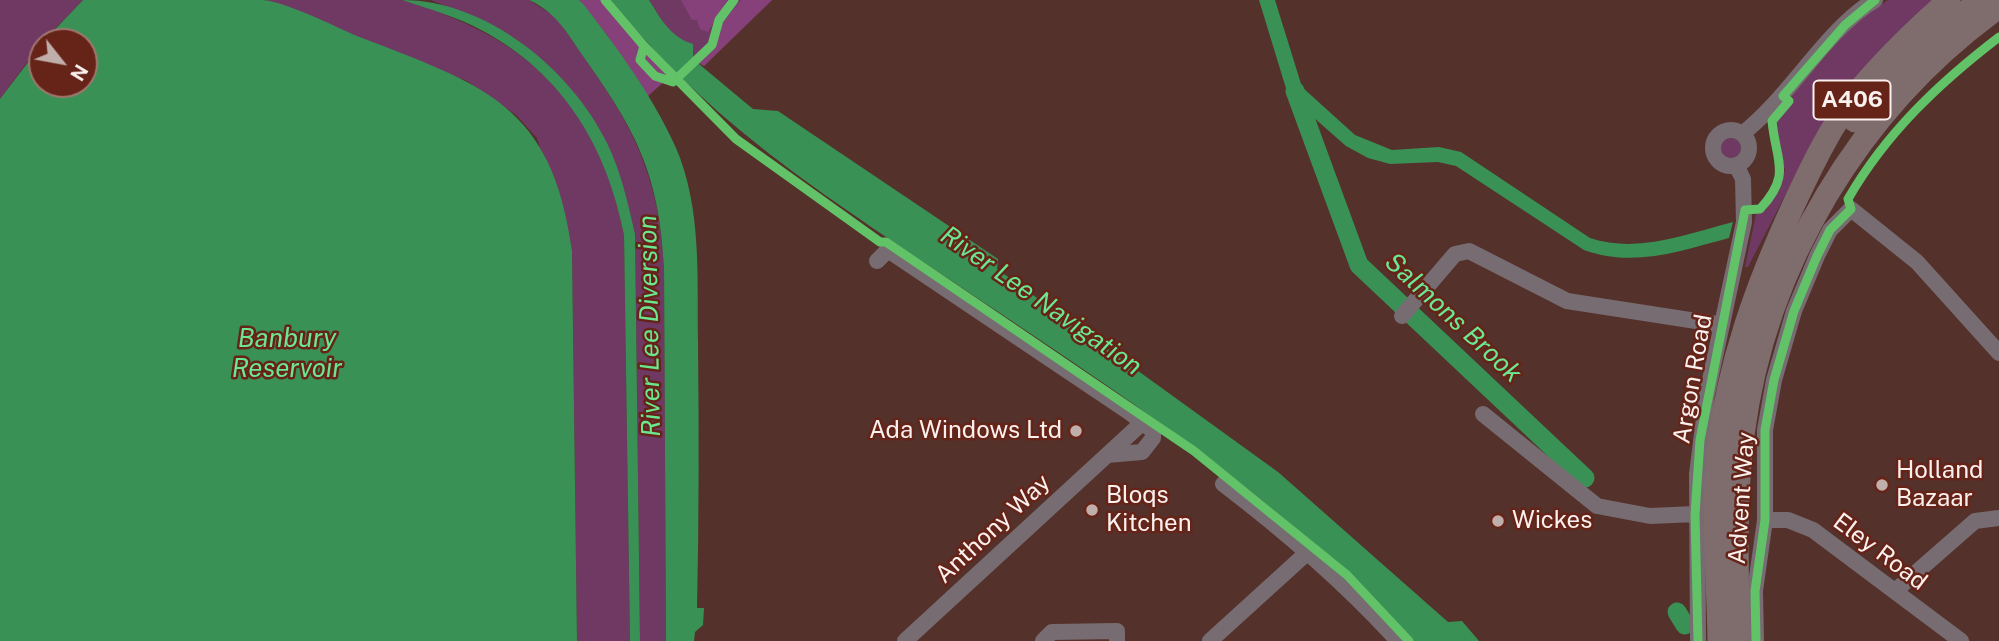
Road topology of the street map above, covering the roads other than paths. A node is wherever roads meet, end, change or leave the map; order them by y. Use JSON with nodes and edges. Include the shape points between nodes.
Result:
{"nodes":[{"id":1,"x":1875,"y":0,"type":"edge"},
{"id":2,"x":1949,"y":0,"type":"edge"},
{"id":3,"x":1980,"y":0,"type":"edge"},
{"id":4,"x":1999,"y":7,"type":"edge"},
{"id":5,"x":1999,"y":26,"type":"edge"},
{"id":6,"x":1885,"y":114,"type":"junction"},
{"id":7,"x":1742,"y":134,"type":"junction"},
{"id":8,"x":1736,"y":164,"type":"junction"},
{"id":9,"x":1786,"y":222,"type":"junction"},
{"id":10,"x":877,"y":261,"type":"dead end"},
{"id":11,"x":1405,"y":313,"type":"dead end"},
{"id":12,"x":1723,"y":325,"type":"junction"},
{"id":13,"x":1999,"y":353,"type":"edge"},
{"id":14,"x":1483,"y":414,"type":"dead end"},
{"id":15,"x":1223,"y":484,"type":"dead end"},
{"id":16,"x":1695,"y":513,"type":"junction"},
{"id":17,"x":1999,"y":519,"type":"edge"},
{"id":18,"x":1765,"y":520,"type":"junction"},
{"id":19,"x":1309,"y":551,"type":"junction"},
{"id":20,"x":1728,"y":574,"type":"junction"},
{"id":21,"x":1895,"y":591,"type":"junction"},
{"id":22,"x":905,"y":641,"type":"edge"},
{"id":23,"x":1042,"y":641,"type":"edge"},
{"id":24,"x":1118,"y":641,"type":"edge"},
{"id":25,"x":1210,"y":641,"type":"edge"},
{"id":26,"x":1398,"y":641,"type":"edge"},
{"id":27,"x":1698,"y":641,"type":"edge"},
{"id":28,"x":1719,"y":641,"type":"edge"},
{"id":29,"x":1738,"y":641,"type":"edge"},
{"id":30,"x":1756,"y":641,"type":"edge"},
{"id":31,"x":1961,"y":641,"type":"edge"}],
"edges":[{"from":1,"to":7,"type":"street","via":[[1845,25],[1764,117]]},
{"from":2,"to":9,"type":"highway","number":"A406","via":[[1856,95],[1826,139]]},
{"from":3,"to":9,"type":"highway","number":"A406","via":[[1917,53],[1865,108]]},
{"from":4,"to":6,"type":"highway","number":"A406","via":[[1920,72]]},
{"from":5,"to":6,"type":"highway","via":[[1950,58]]},
{"from":6,"to":20,"type":"highway","number":"A406","via":[[1815,215],[1766,330],[1742,442]]},
{"from":7,"to":8,"type":"street","via":[[1748,143],[1747,154]]},
{"from":7,"to":8,"type":"street","via":[[1722,132],[1713,145],[1722,163]]},
{"from":8,"to":12,"type":"street","name":"Argon Road","via":[[1743,179],[1745,210]]},
{"from":9,"to":20,"type":"highway","number":"A406","via":[[1749,308],[1729,382],[1716,492]]},
{"from":10,"to":22,"type":"street","name":"Anthony Way","via":[[888,250],[1153,431],[1142,452],[1107,455]]},
{"from":11,"to":12,"type":"street","via":[[1455,254],[1469,251],[1567,301]]},
{"from":12,"to":16,"type":"street","name":"Argon Road","via":[[1707,394]]},
{"from":13,"to":18,"type":"street","name":"Advent Way","via":[[1917,262],[1851,209],[1827,236],[1783,347],[1765,430]]},
{"from":14,"to":16,"type":"street","via":[[1597,506],[1650,516]]},
{"from":15,"to":19,"type":"street"},
{"from":16,"to":27,"type":"street","name":"Argon Road"},
{"from":17,"to":21,"type":"street","via":[[1975,521]]},
{"from":18,"to":21,"type":"street","name":"Eley Road","via":[[1798,522]]},
{"from":18,"to":30,"type":"street","name":"Advent Way","via":[[1755,591]]},
{"from":19,"to":25,"type":"street"},
{"from":19,"to":26,"type":"street"},
{"from":20,"to":28,"type":"highway","number":"A406"},
{"from":20,"to":29,"type":"highway","number":"A406"},
{"from":21,"to":31,"type":"street","name":"Eley Road"},
{"from":23,"to":24,"type":"street","via":[[1052,632],[1117,631]]}]}
